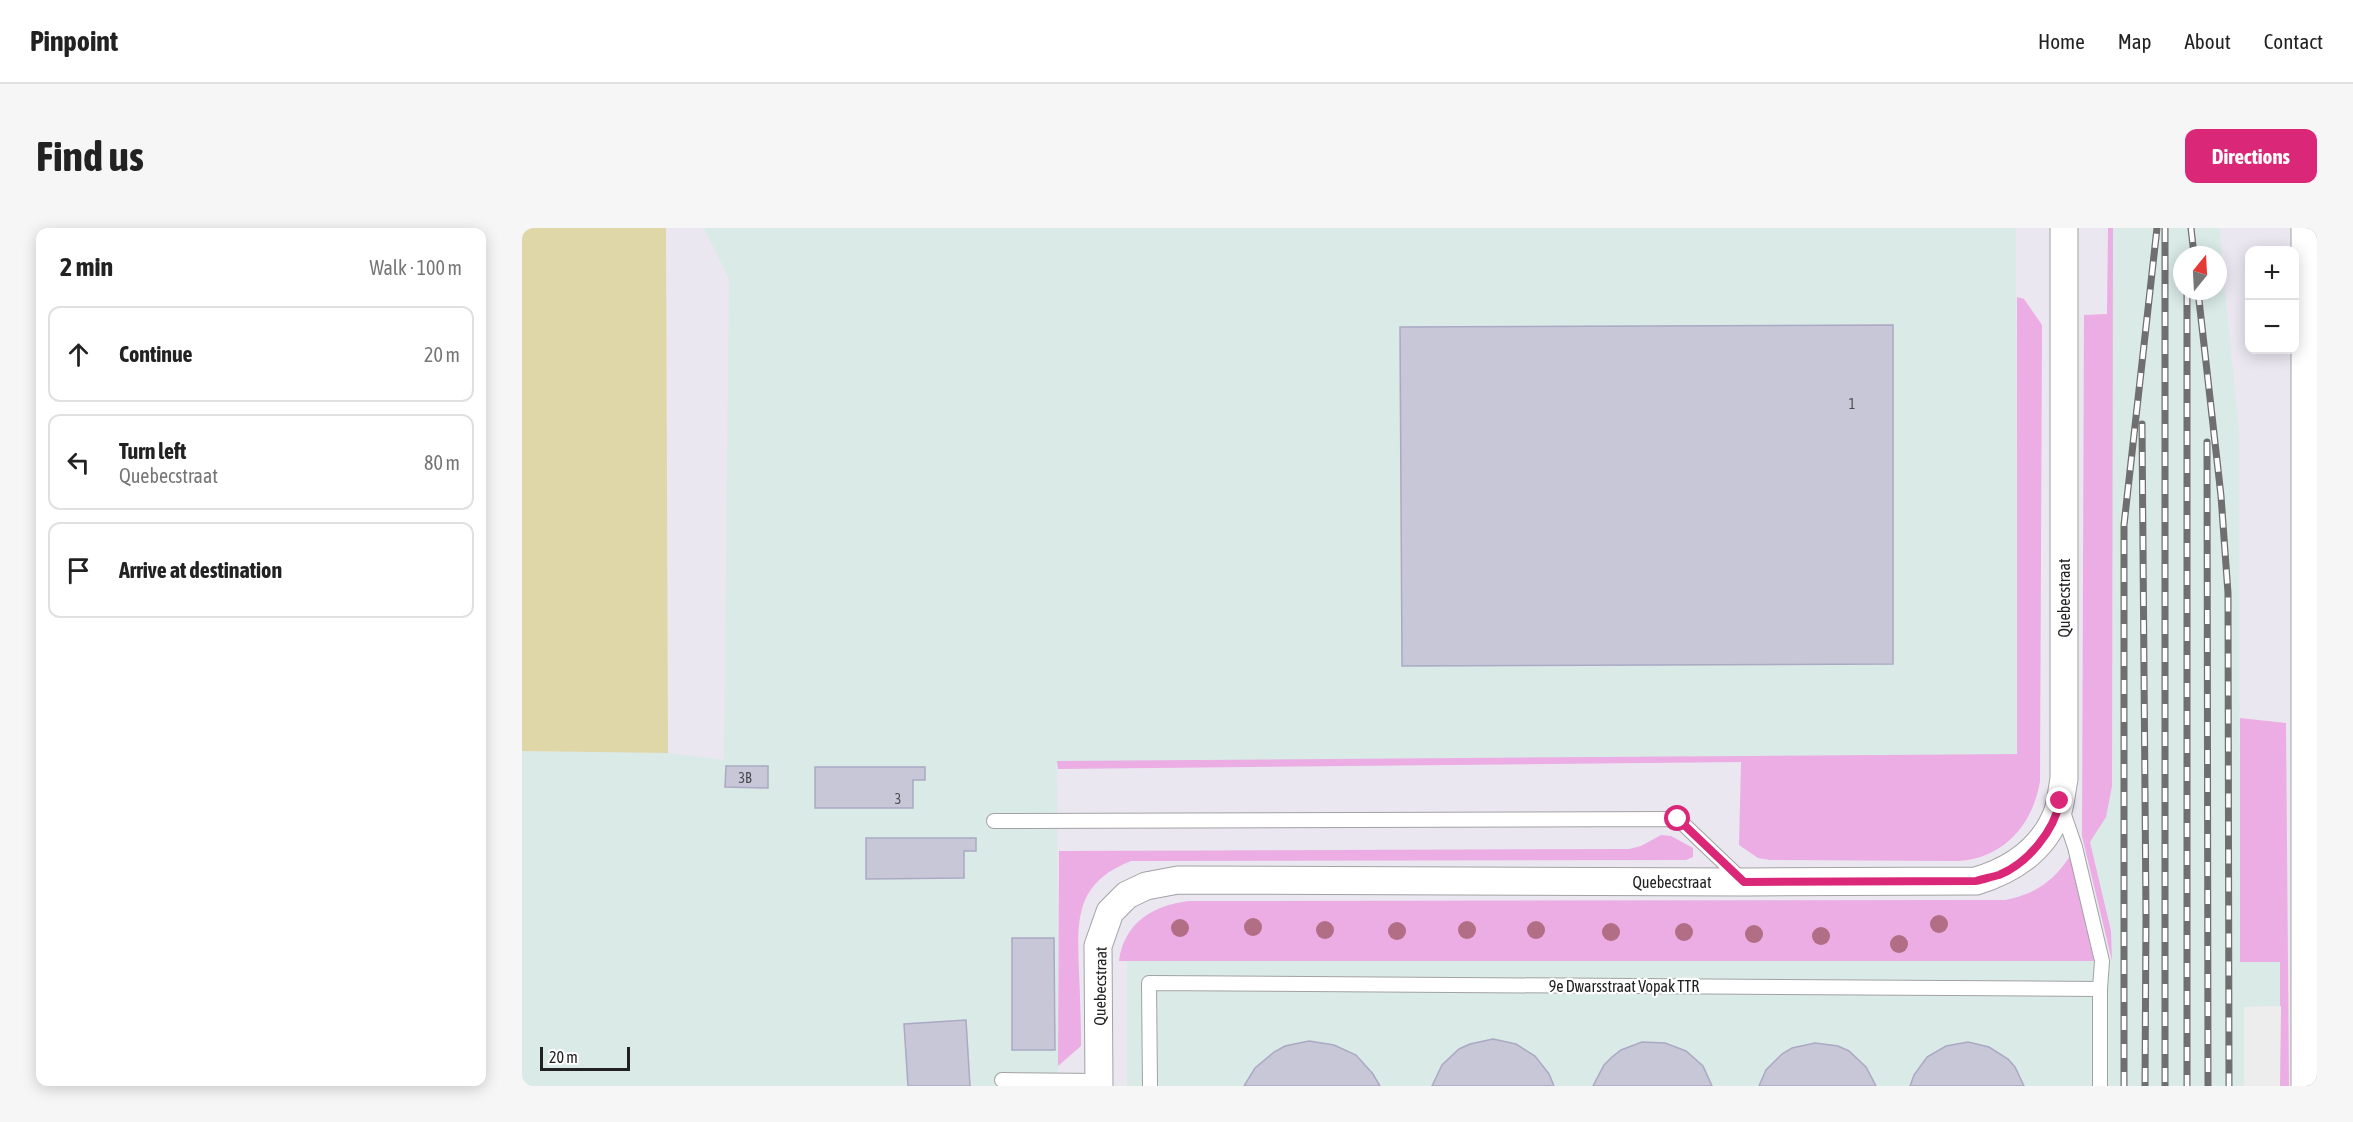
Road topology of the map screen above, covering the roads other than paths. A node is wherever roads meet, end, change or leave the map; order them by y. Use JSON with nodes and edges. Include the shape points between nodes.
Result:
{"nodes":[{"id":1,"x":2064,"y":228,"type":"edge"},
{"id":2,"x":2305,"y":228,"type":"edge"},
{"id":3,"x":2060,"y":801,"type":"junction"},
{"id":4,"x":994,"y":821,"type":"dead end"},
{"id":5,"x":1744,"y":882,"type":"junction"},
{"id":6,"x":2100,"y":989,"type":"junction"},
{"id":7,"x":1002,"y":1080,"type":"dead end"},
{"id":8,"x":1099,"y":1083,"type":"edge"},
{"id":9,"x":1150,"y":1086,"type":"edge"},
{"id":10,"x":2100,"y":1086,"type":"edge"},
{"id":11,"x":2305,"y":1086,"type":"edge"}],
"edges":[{"from":1,"to":3,"type":"street","name":"Quebecstraat","via":[[2064,779]]},
{"from":2,"to":11,"type":"street"},
{"from":3,"to":5,"type":"street","name":"Quebecstraat","via":[[2045,837],[2024,858],[2001,874],[1976,881]]},
{"from":3,"to":6,"type":"lane","via":[[2076,847],[2102,961]]},
{"from":4,"to":5,"type":"lane","via":[[1678,819]]},
{"from":5,"to":8,"type":"street","name":"Quebecstraat","via":[[1178,880],[1146,886],[1127,895],[1110,912],[1098,946]]},
{"from":6,"to":9,"type":"lane","name":"9e Dwarsstraat Vopak TTR","via":[[1149,983]]},
{"from":6,"to":10,"type":"lane"},
{"from":7,"to":8,"type":"lane"}]}
